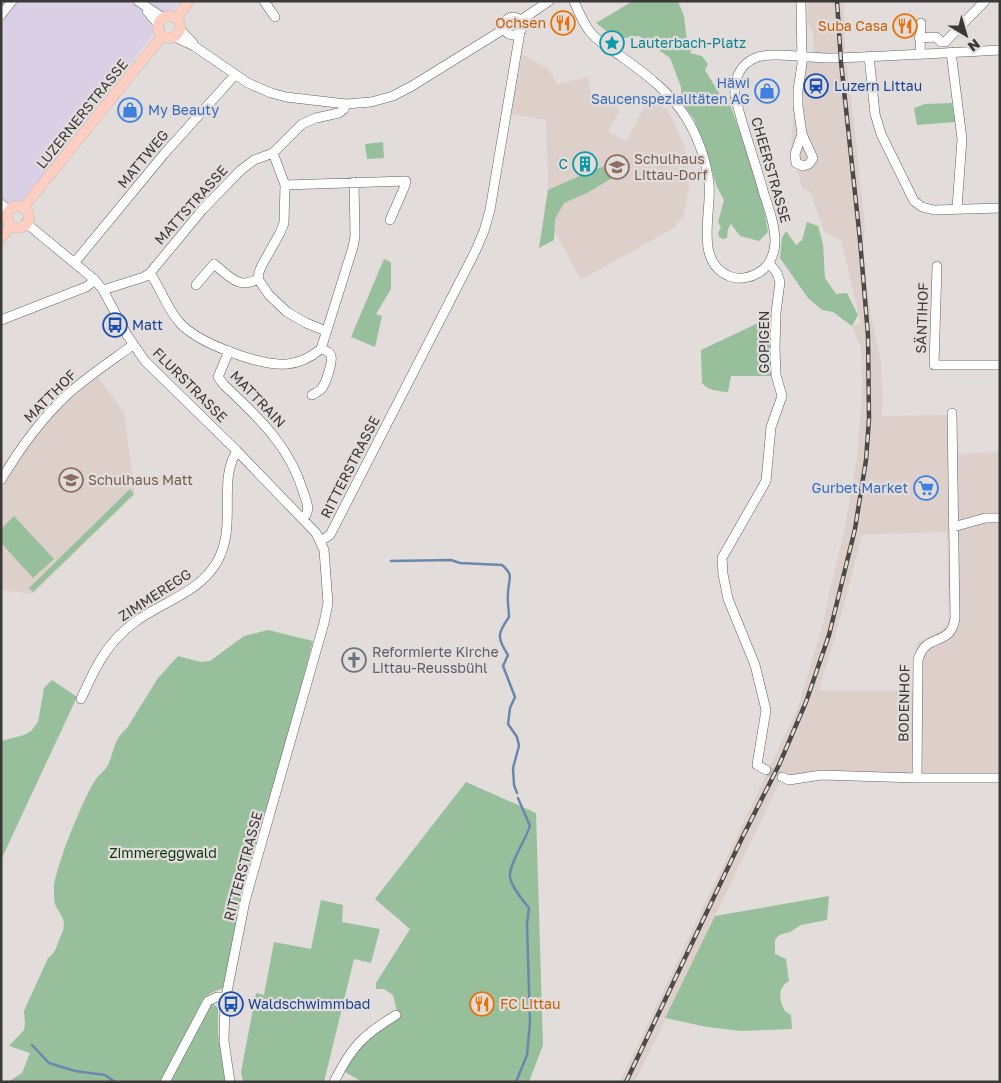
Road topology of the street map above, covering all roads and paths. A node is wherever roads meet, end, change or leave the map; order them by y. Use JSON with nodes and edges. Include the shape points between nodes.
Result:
{"nodes":[{"id":1,"x":12,"y":1,"type":"edge"},
{"id":2,"x":189,"y":1,"type":"edge"},
{"id":3,"x":264,"y":1,"type":"edge"},
{"id":4,"x":549,"y":1,"type":"edge"},
{"id":5,"x":574,"y":1,"type":"edge"},
{"id":6,"x":801,"y":1,"type":"edge"},
{"id":7,"x":985,"y":1,"type":"edge"},
{"id":8,"x":140,"y":3,"type":"edge"},
{"id":9,"x":1,"y":15,"type":"edge"},
{"id":10,"x":275,"y":17,"type":"dead end"},
{"id":11,"x":176,"y":19,"type":"junction"},
{"id":12,"x":521,"y":20,"type":"junction"},
{"id":13,"x":161,"y":21,"type":"junction"},
{"id":14,"x":921,"y":23,"type":"dead end"},
{"id":15,"x":512,"y":32,"type":"junction"},
{"id":16,"x":177,"y":33,"type":"junction"},
{"id":17,"x":162,"y":36,"type":"junction"},
{"id":18,"x":919,"y":38,"type":"junction"},
{"id":19,"x":1000,"y":50,"type":"edge"},
{"id":20,"x":951,"y":52,"type":"junction"},
{"id":21,"x":920,"y":54,"type":"junction"},
{"id":22,"x":869,"y":56,"type":"junction"},
{"id":23,"x":802,"y":58,"type":"junction"},
{"id":24,"x":235,"y":75,"type":"junction"},
{"id":25,"x":346,"y":104,"type":"junction"},
{"id":26,"x":802,"y":134,"type":"dead end"},
{"id":27,"x":273,"y":153,"type":"junction"},
{"id":28,"x":354,"y":182,"type":"junction"},
{"id":29,"x":285,"y":185,"type":"junction"},
{"id":30,"x":5,"y":207,"type":"edge"},
{"id":31,"x":23,"y":208,"type":"junction"},
{"id":32,"x":957,"y":208,"type":"junction"},
{"id":33,"x":1000,"y":208,"type":"edge"},
{"id":34,"x":390,"y":220,"type":"dead end"},
{"id":35,"x":26,"y":223,"type":"junction"},
{"id":36,"x":11,"y":225,"type":"junction"},
{"id":37,"x":1,"y":238,"type":"edge"},
{"id":38,"x":75,"y":262,"type":"junction"},
{"id":39,"x":769,"y":264,"type":"junction"},
{"id":40,"x":937,"y":266,"type":"dead end"},
{"id":41,"x":150,"y":273,"type":"junction"},
{"id":42,"x":258,"y":279,"type":"junction"},
{"id":43,"x":95,"y":280,"type":"junction"},
{"id":44,"x":196,"y":285,"type":"dead end"},
{"id":45,"x":103,"y":290,"type":"junction"},
{"id":46,"x":1,"y":320,"type":"edge"},
{"id":47,"x":326,"y":331,"type":"junction"},
{"id":48,"x":133,"y":345,"type":"junction"},
{"id":49,"x":321,"y":349,"type":"junction"},
{"id":50,"x":229,"y":351,"type":"junction"},
{"id":51,"x":1000,"y":364,"type":"edge"},
{"id":52,"x":312,"y":395,"type":"dead end"},
{"id":53,"x":952,"y":413,"type":"dead end"},
{"id":54,"x":237,"y":451,"type":"junction"},
{"id":55,"x":1,"y":480,"type":"edge"},
{"id":56,"x":1000,"y":518,"type":"edge"},
{"id":57,"x":303,"y":519,"type":"junction"},
{"id":58,"x":954,"y":527,"type":"junction"},
{"id":59,"x":320,"y":541,"type":"junction"},
{"id":60,"x":81,"y":700,"type":"dead end"},
{"id":61,"x":766,"y":770,"type":"dead end"},
{"id":62,"x":782,"y":777,"type":"tunnel mouth"},
{"id":63,"x":917,"y":778,"type":"junction"},
{"id":64,"x":1000,"y":778,"type":"edge"},
{"id":65,"x":226,"y":997,"type":"junction"},
{"id":66,"x":396,"y":1015,"type":"dead end"},
{"id":67,"x":165,"y":1082,"type":"edge"},
{"id":68,"x":230,"y":1082,"type":"edge"},
{"id":69,"x":334,"y":1082,"type":"edge"}],
"edges":[{"from":1,"to":9,"type":"street"},
{"from":2,"to":11,"type":"main road"},
{"from":3,"to":10,"type":"street"},
{"from":4,"to":12,"type":"street"},
{"from":5,"to":39,"type":"street","via":[[594,36],[664,90],[684,114],[703,156],[709,183],[707,245],[714,265],[724,273],[747,278],[758,274]]},
{"from":6,"to":23,"type":"street"},
{"from":7,"to":18,"type":"street","via":[[945,42],[936,37]]},
{"from":8,"to":13,"type":"street"},
{"from":11,"to":13,"type":"main road","via":[[170,16]]},
{"from":11,"to":16,"type":"main road","via":[[180,25]]},
{"from":12,"to":15,"type":"street","via":[[522,25]]},
{"from":12,"to":15,"type":"street","via":[[516,16],[507,18],[504,23]]},
{"from":13,"to":17,"type":"main road","via":[[159,31]]},
{"from":14,"to":18,"type":"street"},
{"from":15,"to":25,"type":"street","via":[[393,96]]},
{"from":15,"to":59,"type":"street","name":"RITTERSTRASSE","via":[[519,41],[484,231],[330,535]]},
{"from":16,"to":17,"type":"main road","via":[[168,38]]},
{"from":16,"to":24,"type":"street"},
{"from":17,"to":31,"type":"main road","name":"LUZERNERSTRASSE"},
{"from":18,"to":21,"type":"street"},
{"from":19,"to":20,"type":"street","name":"CHEERSTRASSE"},
{"from":20,"to":21,"type":"street","name":"CHEERSTRASSE"},
{"from":20,"to":32,"type":"street","via":[[962,139]]},
{"from":21,"to":22,"type":"street","name":"CHEERSTRASSE"},
{"from":22,"to":23,"type":"street","name":"CHEERSTRASSE"},
{"from":22,"to":32,"type":"street","via":[[875,114],[881,134],[914,201],[934,210]]},
{"from":23,"to":26,"type":"street","via":[[797,99]]},
{"from":23,"to":39,"type":"street","name":"CHEERSTRASSE","via":[[758,57],[743,67],[735,83],[736,101],[773,226],[774,248]]},
{"from":24,"to":25,"type":"street","via":[[286,97]]},
{"from":24,"to":38,"type":"street","name":"MATTWEG","via":[[164,154]]},
{"from":25,"to":27,"type":"street","name":"MATTSTRASSE","via":[[339,113],[302,124]]},
{"from":27,"to":29,"type":"street"},
{"from":27,"to":41,"type":"street","name":"MATTSTRASSE","via":[[254,160],[241,170],[203,209]]},
{"from":28,"to":29,"type":"street"},
{"from":28,"to":34,"type":"street","via":[[406,181]]},
{"from":28,"to":47,"type":"street","via":[[353,247]]},
{"from":29,"to":42,"type":"street","via":[[284,223],[262,264]]},
{"from":30,"to":31,"type":"main road"},
{"from":30,"to":36,"type":"main road"},
{"from":31,"to":35,"type":"main road","via":[[28,216]]},
{"from":32,"to":33,"type":"street"},
{"from":35,"to":36,"type":"main road","via":[[20,227]]},
{"from":35,"to":38,"type":"street","name":"FLURSTRASSE"},
{"from":36,"to":37,"type":"main road"},
{"from":38,"to":43,"type":"street","name":"FLURSTRASSE"},
{"from":39,"to":61,"type":"street","name":"GOPIGEN","via":[[780,282],[775,349],[776,374],[782,396],[771,427],[766,481],[722,558],[728,599],[755,665],[766,710],[757,765]]},
{"from":40,"to":51,"type":"street","name":"SÄNTIHOF","via":[[934,365]]},
{"from":41,"to":45,"type":"street","name":"MATTSTRASSE"},
{"from":41,"to":50,"type":"street","via":[[179,322],[199,338]]},
{"from":42,"to":44,"type":"street","via":[[244,285],[214,264]]},
{"from":42,"to":47,"type":"street","via":[[287,312]]},
{"from":43,"to":45,"type":"street","name":"FLURSTRASSE"},
{"from":43,"to":46,"type":"street"},
{"from":45,"to":48,"type":"street","name":"FLURSTRASSE"},
{"from":47,"to":49,"type":"street"},
{"from":48,"to":54,"type":"street","name":"FLURSTRASSE","via":[[154,371]]},
{"from":48,"to":55,"type":"street","name":"MATTHOF","via":[[87,378],[40,422]]},
{"from":49,"to":50,"type":"street","via":[[306,359],[287,364],[275,364]]},
{"from":49,"to":52,"type":"street","via":[[331,355],[332,360],[322,388]]},
{"from":50,"to":57,"type":"street","name":"MATTRAIN","via":[[218,377],[282,445],[307,504],[308,510]]},
{"from":53,"to":58,"type":"street","name":"BODENHOF"},
{"from":54,"to":57,"type":"street","name":"FLURSTRASSE"},
{"from":54,"to":60,"type":"street","name":"ZIMMEREGG","via":[[228,470],[226,536],[217,562],[188,592],[136,621],[110,644],[96,665]]},
{"from":56,"to":58,"type":"street","via":[[986,518]]},
{"from":57,"to":59,"type":"street","name":"FLURSTRASSE"},
{"from":58,"to":63,"type":"street","name":"BODENHOF","via":[[954,628],[944,638],[924,646],[918,660]]},
{"from":59,"to":65,"type":"street","name":"RITTERSTRASSE","via":[[324,550],[328,603],[324,623],[246,901]]},
{"from":62,"to":63,"type":"street","via":[[789,780],[822,776]]},
{"from":63,"to":64,"type":"street"},
{"from":65,"to":67,"type":"street","via":[[208,1001]]},
{"from":65,"to":68,"type":"street","name":"RITTERSTRASSE","via":[[224,1041]]},
{"from":66,"to":69,"type":"street","via":[[373,1029],[352,1049]]}]}
